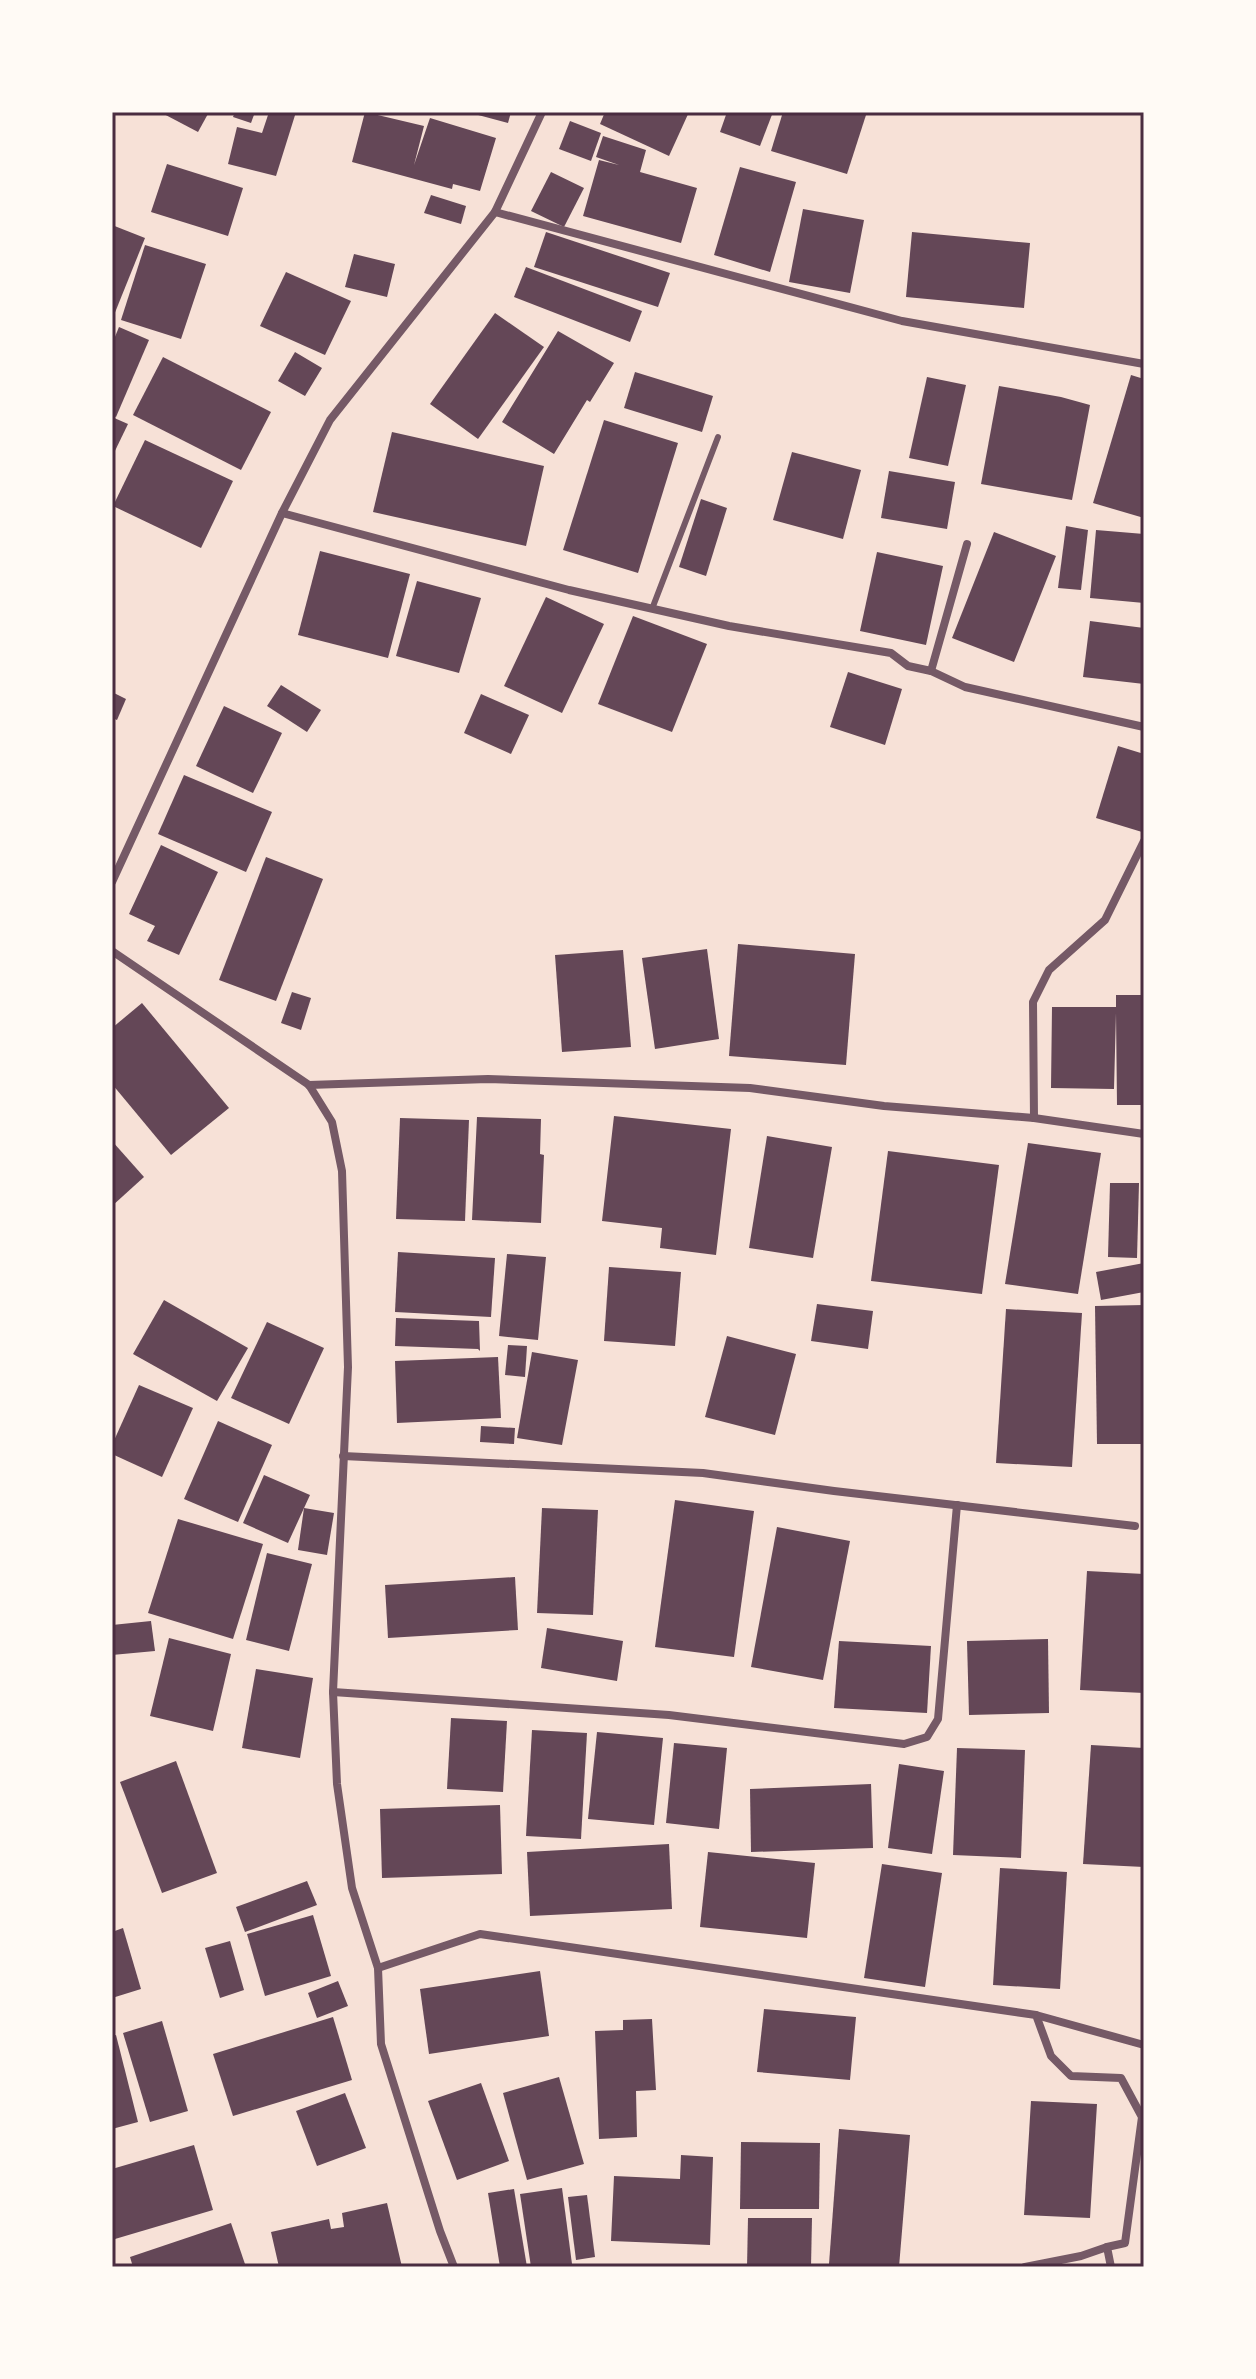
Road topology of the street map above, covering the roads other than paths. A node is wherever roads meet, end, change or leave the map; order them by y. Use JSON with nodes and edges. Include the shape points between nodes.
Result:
{"nodes":[{"id":1,"x":542,"y":112,"type":"edge"},
{"id":2,"x":495,"y":212,"type":"junction"},
{"id":3,"x":1144,"y":364,"type":"edge"},
{"id":4,"x":718,"y":437,"type":"dead end"},
{"id":5,"x":282,"y":513,"type":"junction"},
{"id":6,"x":967,"y":544,"type":"dead end"},
{"id":7,"x":652,"y":609,"type":"junction"},
{"id":8,"x":931,"y":671,"type":"junction"},
{"id":9,"x":1144,"y":727,"type":"edge"},
{"id":10,"x":1144,"y":841,"type":"edge"},
{"id":11,"x":112,"y":882,"type":"edge"},
{"id":12,"x":112,"y":951,"type":"edge"},
{"id":13,"x":309,"y":1085,"type":"junction"},
{"id":14,"x":1034,"y":1118,"type":"junction"},
{"id":15,"x":1144,"y":1134,"type":"edge"},
{"id":16,"x":343,"y":1456,"type":"junction"},
{"id":17,"x":957,"y":1505,"type":"junction"},
{"id":18,"x":1135,"y":1526,"type":"dead end"},
{"id":19,"x":333,"y":1692,"type":"junction"},
{"id":20,"x":378,"y":1968,"type":"junction"},
{"id":21,"x":1036,"y":2015,"type":"junction"},
{"id":22,"x":1144,"y":2045,"type":"edge"},
{"id":23,"x":1107,"y":2247,"type":"junction"},
{"id":24,"x":454,"y":2267,"type":"edge"},
{"id":25,"x":1025,"y":2267,"type":"edge"},
{"id":26,"x":1111,"y":2267,"type":"edge"}],
"edges":[{"from":1,"to":2,"type":"street"},
{"from":2,"to":3,"type":"street","via":[[902,321]]},
{"from":2,"to":5,"type":"street","via":[[330,420]]},
{"from":4,"to":7,"type":"lane"},
{"from":5,"to":7,"type":"street"},
{"from":5,"to":11,"type":"street"},
{"from":6,"to":8,"type":"street"},
{"from":7,"to":8,"type":"street","via":[[891,653],[908,666]]},
{"from":8,"to":9,"type":"street","via":[[965,687]]},
{"from":10,"to":14,"type":"street","via":[[1105,920],[1049,970],[1033,1002]]},
{"from":12,"to":13,"type":"street"},
{"from":13,"to":14,"type":"street","via":[[488,1079],[750,1088]]},
{"from":13,"to":16,"type":"street","via":[[332,1122],[342,1171],[348,1367]]},
{"from":14,"to":15,"type":"street"},
{"from":16,"to":17,"type":"street","via":[[703,1473]]},
{"from":16,"to":19,"type":"street"},
{"from":17,"to":18,"type":"street"},
{"from":17,"to":19,"type":"street","via":[[938,1719],[927,1737],[904,1744],[669,1715]]},
{"from":19,"to":20,"type":"street","via":[[337,1784],[352,1888]]},
{"from":20,"to":21,"type":"street","via":[[480,1934]]},
{"from":20,"to":24,"type":"street","via":[[381,2044]]},
{"from":21,"to":22,"type":"street"},
{"from":21,"to":23,"type":"street","via":[[1051,2056],[1071,2076],[1121,2078],[1142,2117],[1125,2243]]},
{"from":23,"to":25,"type":"street"},
{"from":23,"to":26,"type":"street"}]}
